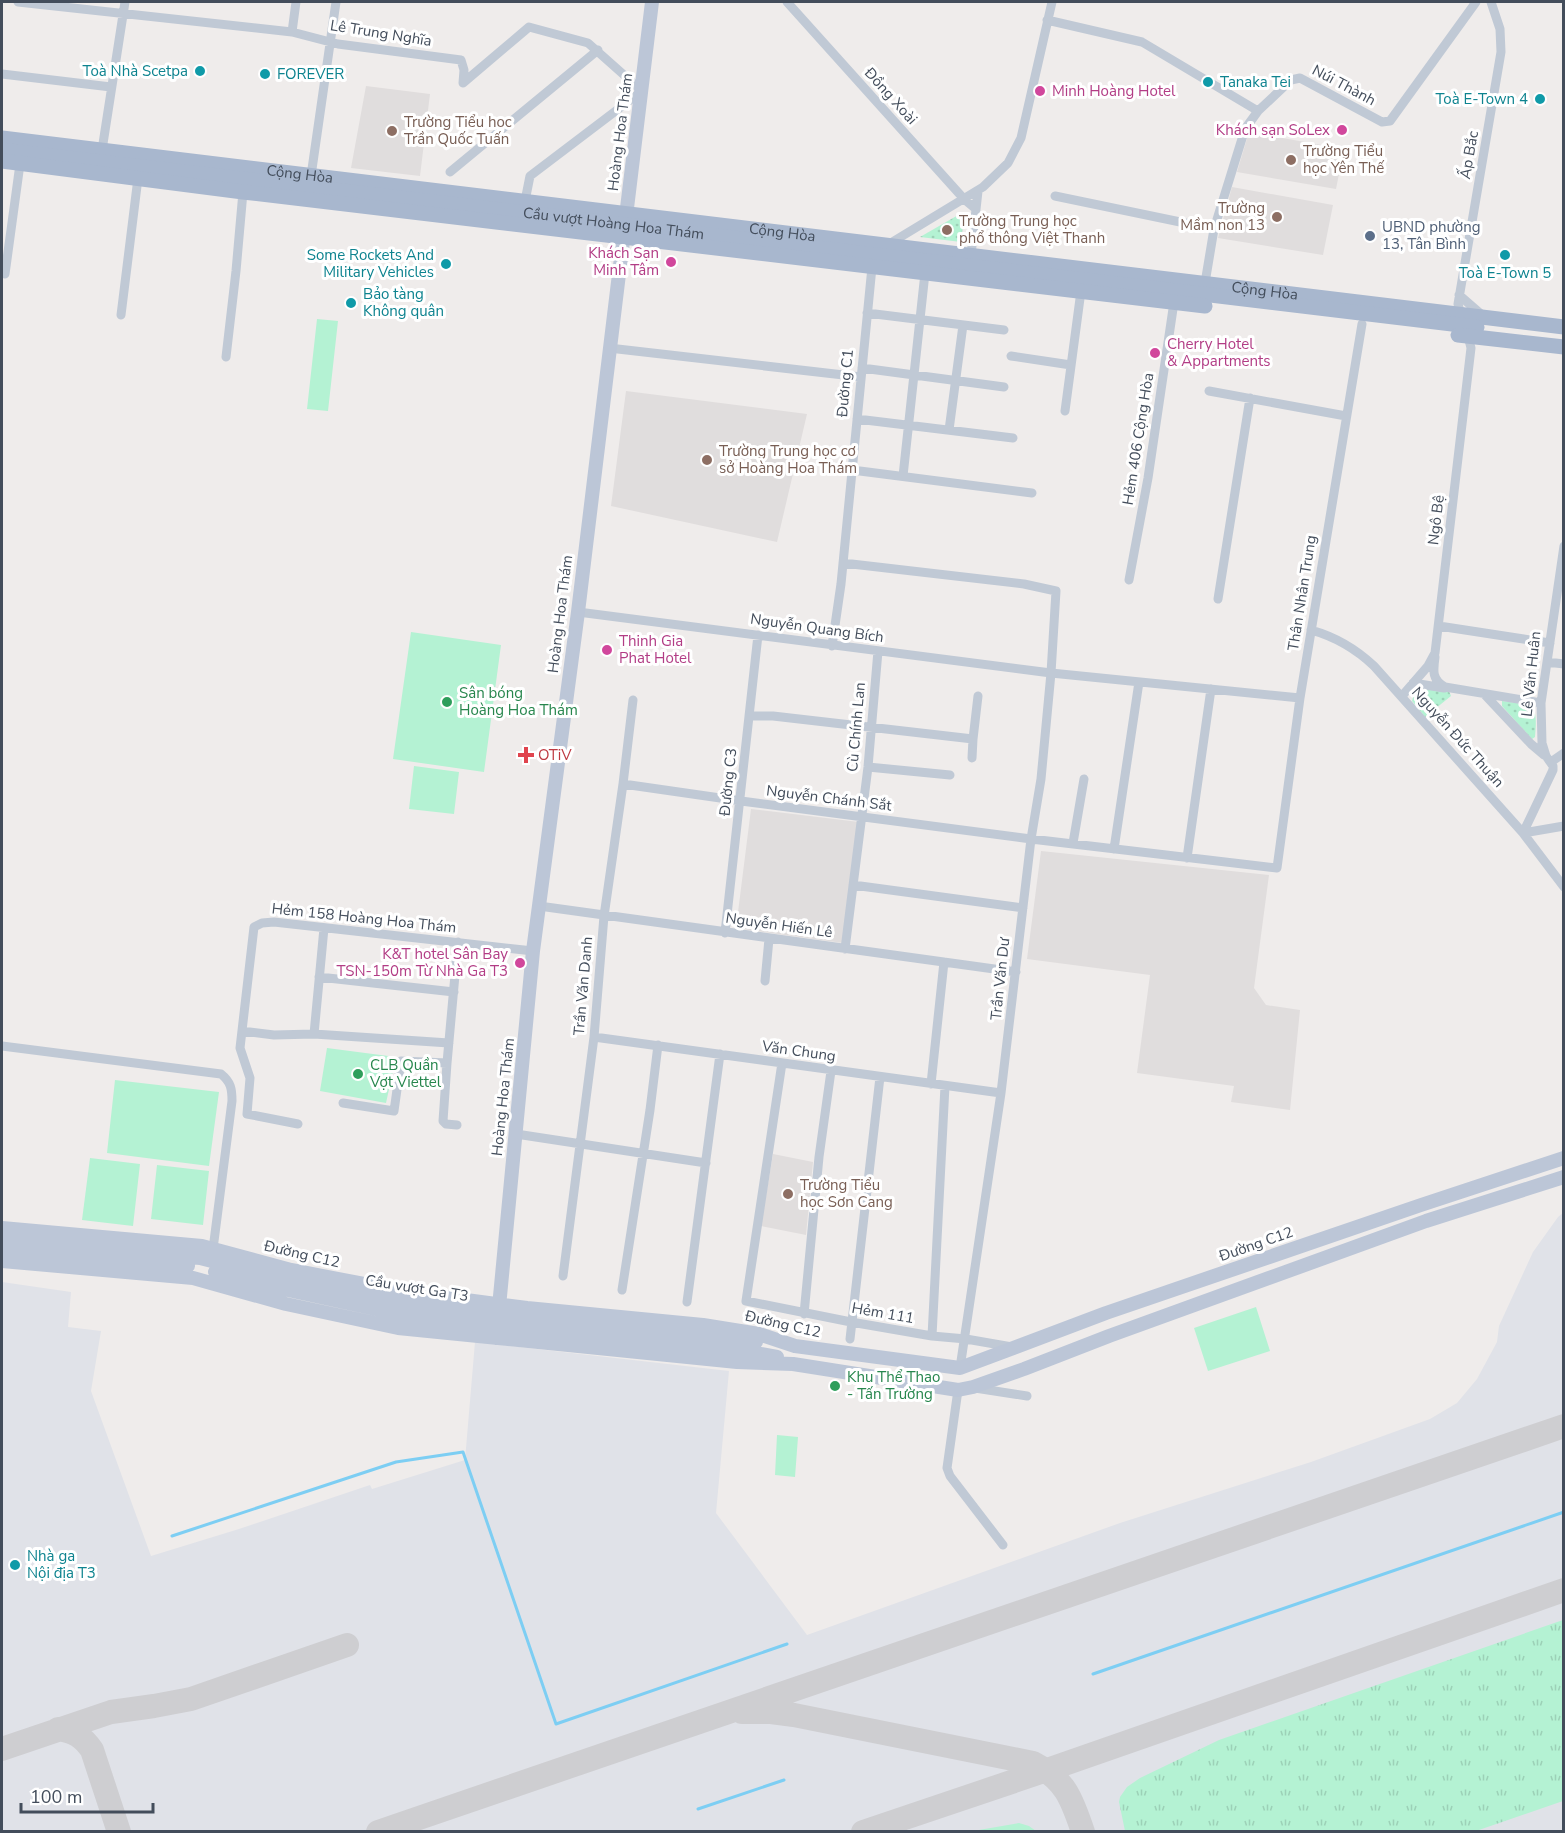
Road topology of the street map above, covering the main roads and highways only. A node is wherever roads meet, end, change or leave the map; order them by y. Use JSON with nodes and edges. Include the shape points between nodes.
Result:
{"nodes":[{"id":1,"x":652,"y":2,"type":"edge"},
{"id":2,"x":2,"y":138,"type":"edge"},
{"id":3,"x":2,"y":150,"type":"edge"},
{"id":4,"x":2,"y":161,"type":"edge"},
{"id":5,"x":312,"y":182,"type":"junction"},
{"id":6,"x":564,"y":206,"type":"junction"},
{"id":7,"x":626,"y":213,"type":"junction"},
{"id":8,"x":690,"y":220,"type":"junction"},
{"id":9,"x":561,"y":230,"type":"junction"},
{"id":10,"x":622,"y":237,"type":"junction"},
{"id":11,"x":687,"y":245,"type":"junction"},
{"id":12,"x":920,"y":267,"type":"junction"},
{"id":13,"x":1464,"y":326,"type":"junction"},
{"id":14,"x":1563,"y":327,"type":"edge"},
{"id":15,"x":1563,"y":337,"type":"edge"},
{"id":16,"x":1563,"y":347,"type":"edge"},
{"id":17,"x":1563,"y":1158,"type":"edge"},
{"id":18,"x":1563,"y":1177,"type":"edge"},
{"id":19,"x":4,"y":1232,"type":"edge"},
{"id":20,"x":2,"y":1249,"type":"edge"},
{"id":21,"x":2,"y":1261,"type":"edge"},
{"id":22,"x":499,"y":1304,"type":"junction"},
{"id":23,"x":496,"y":1338,"type":"junction"},
{"id":24,"x":795,"y":1346,"type":"junction"},
{"id":25,"x":756,"y":1347,"type":"junction"},
{"id":26,"x":793,"y":1364,"type":"junction"}],
"edges":[{"from":1,"to":7,"type":"main road","name":"Hoàng Hoa Thám"},
{"from":2,"to":5,"type":"main road","name":"Cộng Hòa"},
{"from":3,"to":5,"type":"main road","name":"Cộng Hòa"},
{"from":4,"to":9,"type":"main road","name":"Cộng Hòa"},
{"from":5,"to":6,"type":"main road","name":"Cộng Hòa"},
{"from":5,"to":12,"type":"main road","name":"Cầu vượt Hoàng Hoa Thám"},
{"from":6,"to":7,"type":"main road","name":"Cộng Hòa"},
{"from":6,"to":9,"type":"main road"},
{"from":7,"to":8,"type":"main road","name":"Cộng Hòa"},
{"from":7,"to":10,"type":"main road","name":"Hoàng Hoa Thám"},
{"from":8,"to":11,"type":"main road"},
{"from":8,"to":13,"type":"main road","name":"Cộng Hòa","via":[[1205,283]]},
{"from":9,"to":10,"type":"main road","name":"Cộng Hòa"},
{"from":10,"to":11,"type":"main road","name":"Cộng Hòa"},
{"from":10,"to":22,"type":"main road","name":"Hoàng Hoa Thám","via":[[533,951]]},
{"from":11,"to":12,"type":"main road","name":"Cộng Hòa","via":[[872,267]]},
{"from":12,"to":13,"type":"main road","name":"Cộng Hòa"},
{"from":12,"to":13,"type":"main road","name":"Cộng Hòa","via":[[1081,291],[1362,324]]},
{"from":13,"to":14,"type":"main road","name":"Cộng Hòa","via":[[1485,318]]},
{"from":13,"to":15,"type":"main road","name":"Cộng Hòa"},
{"from":13,"to":16,"type":"main road","name":"Cộng Hòa"},
{"from":17,"to":24,"type":"main road","name":"Đường C12","via":[[1118,1309],[960,1368]]},
{"from":18,"to":26,"type":"main road","via":[[1426,1221],[973,1387],[958,1390]]},
{"from":19,"to":20,"type":"main road"},
{"from":19,"to":22,"type":"main road","name":"Đường C12","via":[[191,1245],[291,1270],[406,1292]]},
{"from":19,"to":25,"type":"main road","name":"Cầu vượt Ga T3","via":[[200,1258],[404,1305]]},
{"from":20,"to":25,"type":"main road","name":"Cầu vượt Ga T3","via":[[197,1267],[403,1315]]},
{"from":21,"to":23,"type":"main road","via":[[193,1278],[286,1304],[398,1328]]},
{"from":22,"to":23,"type":"main road","name":"Hoàng Hoa Thám"},
{"from":22,"to":24,"type":"main road","name":"Đường C12","via":[[703,1325],[759,1334]]},
{"from":23,"to":26,"type":"main road"},
{"from":24,"to":25,"type":"main road","name":"Cầu vượt Ga T3"},
{"from":25,"to":26,"type":"main road","name":"Cầu vượt Ga T3"}]}
